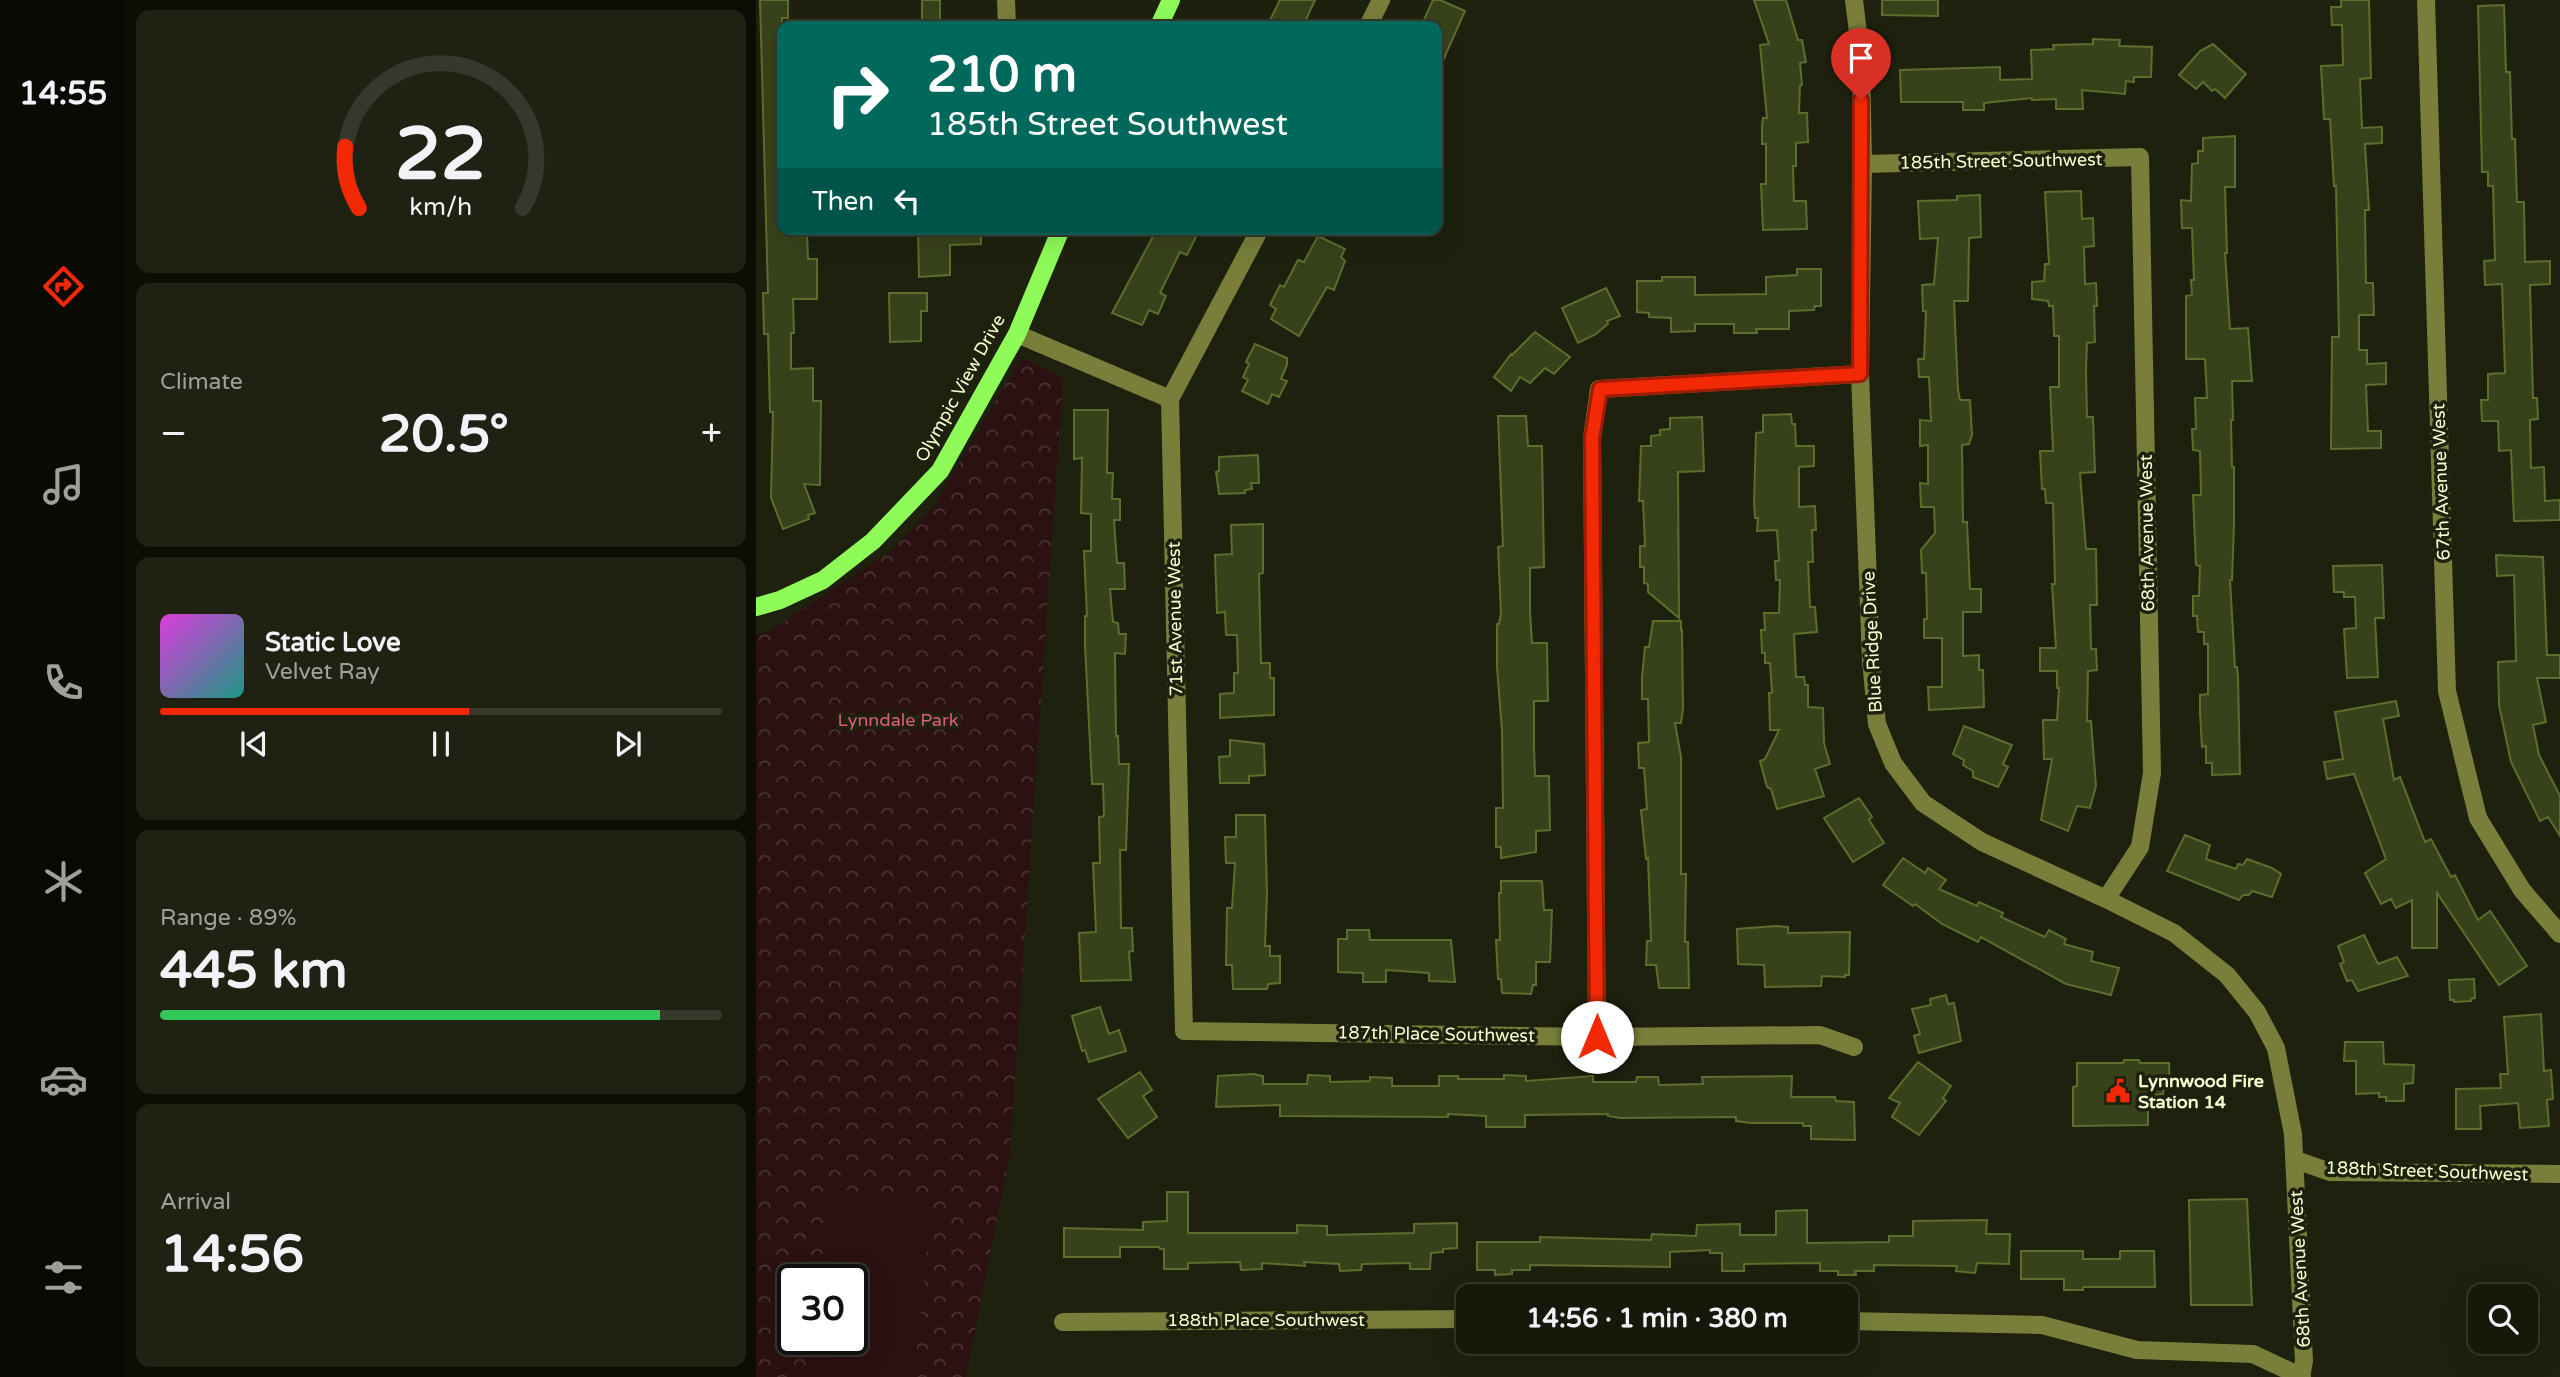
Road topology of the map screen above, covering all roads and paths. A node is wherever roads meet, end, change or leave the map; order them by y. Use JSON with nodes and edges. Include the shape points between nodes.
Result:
{"nodes":[{"id":1,"x":1006,"y":0,"type":"edge"},
{"id":2,"x":1171,"y":0,"type":"edge"},
{"id":3,"x":1381,"y":0,"type":"edge"},
{"id":4,"x":1854,"y":0,"type":"edge"},
{"id":5,"x":2426,"y":0,"type":"edge"},
{"id":6,"x":1007,"y":21,"type":"edge"},
{"id":7,"x":1161,"y":21,"type":"edge"},
{"id":8,"x":1370,"y":21,"type":"edge"},
{"id":9,"x":2140,"y":157,"type":"joint"},
{"id":10,"x":1863,"y":164,"type":"junction"},
{"id":11,"x":1058,"y":235,"type":"edge"},
{"id":12,"x":1257,"y":235,"type":"edge"},
{"id":13,"x":1017,"y":334,"type":"junction"},
{"id":14,"x":1860,"y":374,"type":"junction"},
{"id":15,"x":1170,"y":399,"type":"junction"},
{"id":16,"x":756,"y":607,"type":"edge"},
{"id":17,"x":2106,"y":899,"type":"junction"},
{"id":18,"x":2560,"y":933,"type":"edge"},
{"id":19,"x":1184,"y":1031,"type":"joint"},
{"id":20,"x":1597,"y":1037,"type":"junction"},
{"id":21,"x":1854,"y":1047,"type":"dead end"},
{"id":22,"x":2295,"y":1160,"type":"junction"},
{"id":23,"x":2560,"y":1174,"type":"edge"},
{"id":24,"x":1456,"y":1320,"type":"edge"},
{"id":25,"x":1858,"y":1321,"type":"edge"},
{"id":26,"x":1063,"y":1322,"type":"dead end"},
{"id":27,"x":2301,"y":1377,"type":"edge"}],
"edges":[{"from":1,"to":6,"type":"street"},
{"from":2,"to":7,"type":"main road"},
{"from":3,"to":8,"type":"street"},
{"from":4,"to":10,"type":"street","name":"Blue Ridge Drive","via":[[1861,57]]},
{"from":5,"to":18,"type":"street","name":"67th Avenue West","via":[[2448,691],[2478,818],[2522,890]]},
{"from":9,"to":10,"type":"street","name":"185th Street Southwest"},
{"from":9,"to":17,"type":"street","name":"68th Avenue West","via":[[2152,773],[2140,847]]},
{"from":10,"to":14,"type":"street","name":"Blue Ridge Drive"},
{"from":11,"to":13,"type":"main road","name":"Olympic View Drive"},
{"from":12,"to":15,"type":"street","name":"71st Avenue West"},
{"from":13,"to":15,"type":"street"},
{"from":13,"to":16,"type":"main road","name":"Olympic View Drive","via":[[940,471],[882,531],[823,580]]},
{"from":14,"to":17,"type":"street","name":"Blue Ridge Drive","via":[[1871,660],[1877,724],[1893,763],[1923,803],[1982,842]]},
{"from":14,"to":20,"type":"street","via":[[1600,389],[1592,438]]},
{"from":15,"to":19,"type":"street","name":"71st Avenue West"},
{"from":17,"to":22,"type":"street","name":"Blue Ridge Drive","via":[[2174,933],[2227,975],[2257,1012],[2276,1048]]},
{"from":19,"to":20,"type":"street","name":"187th Place Southwest"},
{"from":20,"to":21,"type":"street","name":"187th Place Southwest","via":[[1820,1035]]},
{"from":22,"to":23,"type":"street","name":"188th Street Southwest","via":[[2330,1172]]},
{"from":22,"to":27,"type":"street","name":"68th Avenue West"},
{"from":24,"to":26,"type":"street","name":"188th Place Southwest"},
{"from":25,"to":27,"type":"street","via":[[2042,1325],[2137,1350],[2253,1354]]}]}
